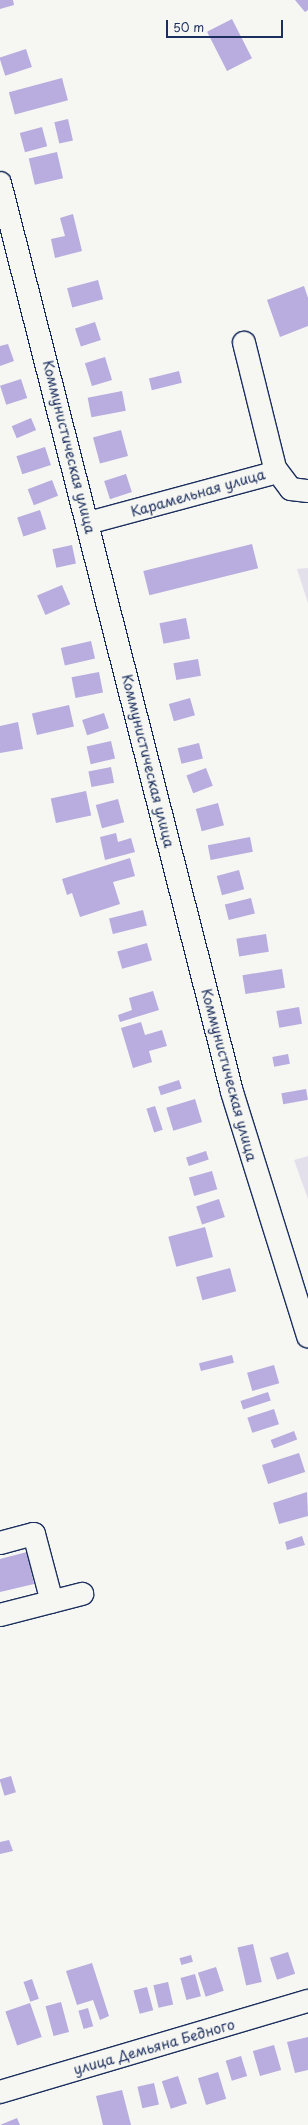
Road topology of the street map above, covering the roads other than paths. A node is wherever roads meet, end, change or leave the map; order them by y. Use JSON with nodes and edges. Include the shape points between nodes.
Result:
{"nodes":[{"id":1,"x":0,"y":183,"type":"edge"},
{"id":2,"x":244,"y":343,"type":"dead end"},
{"id":3,"x":275,"y":468,"type":"junction"},
{"id":4,"x":308,"y":491,"type":"edge"},
{"id":5,"x":88,"y":523,"type":"junction"},
{"id":6,"x":308,"y":1336,"type":"edge"},
{"id":7,"x":0,"y":1543,"type":"edge"},
{"id":8,"x":82,"y":1594,"type":"dead end"},
{"id":9,"x":52,"y":1602,"type":"junction"},
{"id":10,"x":0,"y":1615,"type":"edge"},
{"id":11,"x":308,"y":2002,"type":"edge"},
{"id":12,"x":0,"y":2092,"type":"edge"}],
"edges":[{"from":1,"to":5,"type":"street","name":"Коммунистическая улица"},
{"from":2,"to":3,"type":"street","name":"Карамельная улица"},
{"from":3,"to":4,"type":"street","via":[[291,489]]},
{"from":3,"to":5,"type":"street","name":"Карамельная улица","via":[[269,474]]},
{"from":5,"to":6,"type":"street","name":"Коммунистическая улица","via":[[232,1092]]},
{"from":7,"to":9,"type":"street","via":[[34,1534]]},
{"from":8,"to":9,"type":"street"},
{"from":9,"to":10,"type":"street"},
{"from":11,"to":12,"type":"street","name":"улица Демьяна Бедного"}]}
